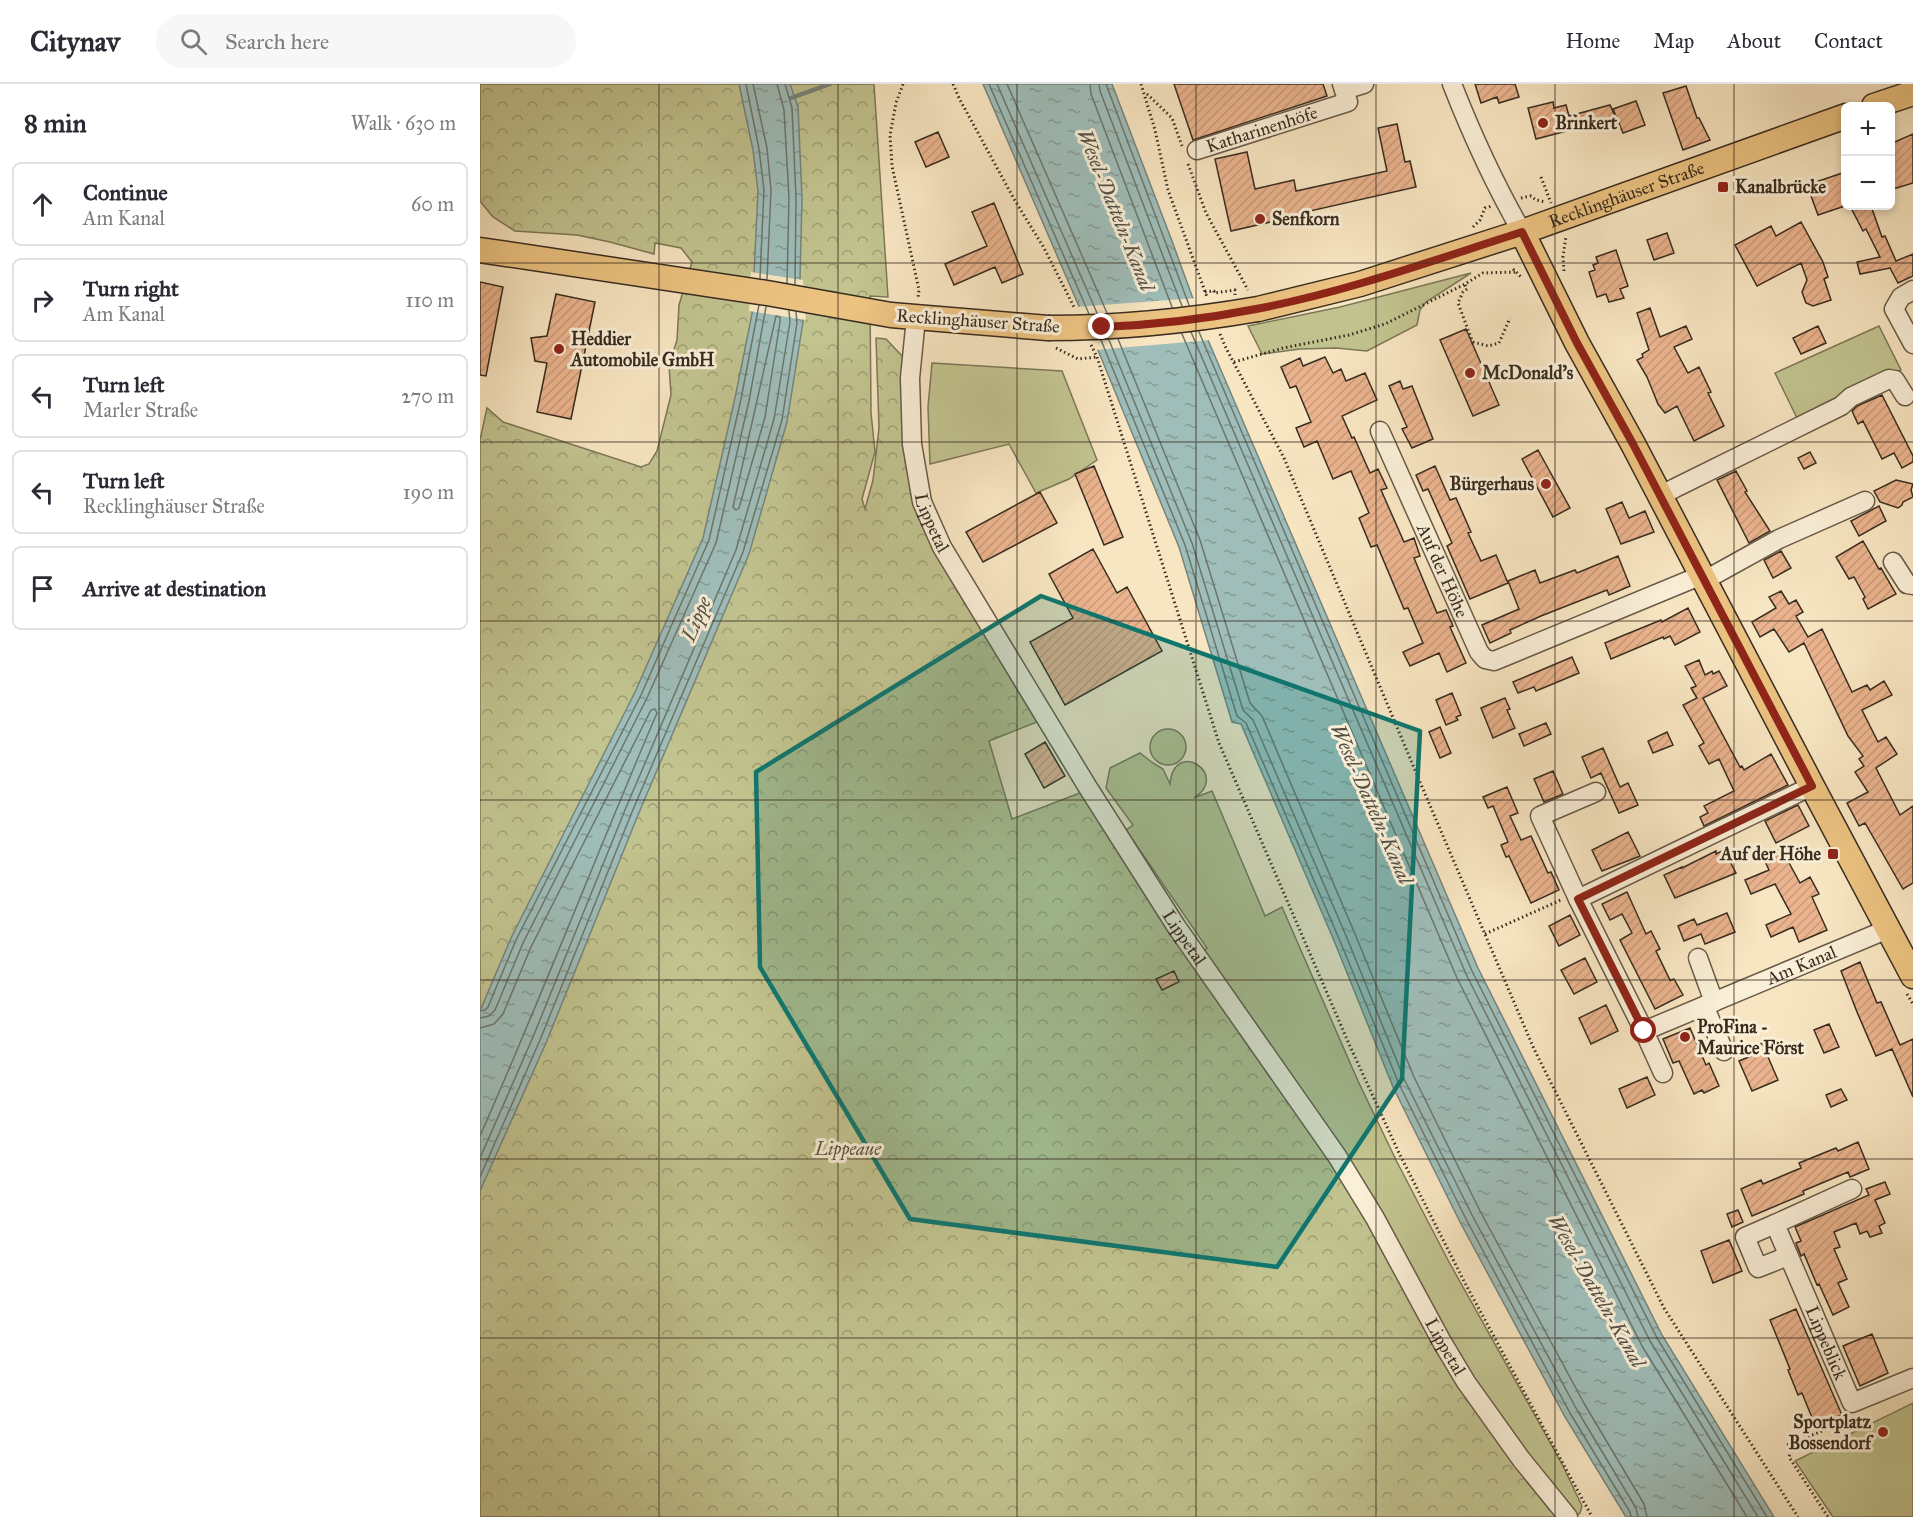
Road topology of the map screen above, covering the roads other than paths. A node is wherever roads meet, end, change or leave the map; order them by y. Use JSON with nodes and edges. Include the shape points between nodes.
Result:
{"nodes":[{"id":1,"x":1364,"y":84,"type":"edge"},
{"id":2,"x":1452,"y":84,"type":"edge"},
{"id":3,"x":1343,"y":87,"type":"edge"},
{"id":4,"x":1913,"y":93,"type":"edge"},
{"id":5,"x":1886,"y":102,"type":"edge"},
{"id":6,"x":1841,"y":117,"type":"edge"},
{"id":7,"x":1189,"y":153,"type":"road end"},
{"id":8,"x":1522,"y":232,"type":"junction"},
{"id":9,"x":480,"y":250,"type":"edge"},
{"id":10,"x":1913,"y":290,"type":"edge"},
{"id":11,"x":916,"y":318,"type":"junction"},
{"id":12,"x":1913,"y":344,"type":"edge"},
{"id":13,"x":1905,"y":396,"type":"dead end"},
{"id":14,"x":1380,"y":431,"type":"dead end"},
{"id":15,"x":1660,"y":496,"type":"junction"},
{"id":16,"x":1865,"y":501,"type":"dead end"},
{"id":17,"x":1893,"y":562,"type":"dead end"},
{"id":18,"x":1703,"y":578,"type":"junction"},
{"id":19,"x":1913,"y":585,"type":"edge"},
{"id":20,"x":1812,"y":786,"type":"junction"},
{"id":21,"x":1596,"y":792,"type":"dead end"},
{"id":22,"x":1576,"y":896,"type":"junction"},
{"id":23,"x":1888,"y":929,"type":"junction"},
{"id":24,"x":1698,"y":958,"type":"dead end"},
{"id":25,"x":1912,"y":990,"type":"edge"},
{"id":26,"x":1709,"y":1004,"type":"junction"},
{"id":27,"x":1644,"y":1031,"type":"junction"},
{"id":28,"x":1724,"y":1051,"type":"dead end"},
{"id":29,"x":1663,"y":1073,"type":"dead end"},
{"id":30,"x":1852,"y":1189,"type":"dead end"},
{"id":31,"x":1775,"y":1224,"type":"junction"},
{"id":32,"x":1788,"y":1256,"type":"junction"},
{"id":33,"x":1913,"y":1378,"type":"edge"},
{"id":34,"x":1568,"y":1517,"type":"edge"}],
"edges":[{"from":1,"to":3,"type":"street","name":"Katharinenhöfe"},
{"from":2,"to":8,"type":"street","via":[[1468,127]]},
{"from":3,"to":7,"type":"street","name":"Katharinenhöfe","via":[[1348,102]]},
{"from":4,"to":5,"type":"main road"},
{"from":6,"to":8,"type":"main road","name":"Recklinghäuser Straße"},
{"from":8,"to":11,"type":"main road","name":"Recklinghäuser Straße","bridge":true,"via":[[1360,284],[1258,309],[1156,324],[1050,337]]},
{"from":8,"to":15,"type":"main road"},
{"from":9,"to":11,"type":"main road","name":"Recklinghäuser Straße"},
{"from":10,"to":12,"type":"street","via":[[1901,297],[1894,309]]},
{"from":11,"to":34,"type":"street","name":"Lippetal","via":[[910,378],[912,444],[922,502],[942,547],[1176,926],[1337,1156],[1466,1382]]},
{"from":13,"to":15,"type":"street","via":[[1895,380],[1889,379]]},
{"from":14,"to":18,"type":"street","name":"Auf der Höhe","via":[[1485,659],[1494,661]]},
{"from":15,"to":18,"type":"main road"},
{"from":16,"to":18,"type":"street"},
{"from":17,"to":19,"type":"street","via":[[1907,584]]},
{"from":18,"to":20,"type":"main road"},
{"from":20,"to":22,"type":"street"},
{"from":20,"to":23,"type":"main road"},
{"from":21,"to":22,"type":"street","via":[[1540,816]]},
{"from":22,"to":27,"type":"street"},
{"from":23,"to":25,"type":"main road"},
{"from":23,"to":26,"type":"street","name":"Am Kanal"},
{"from":24,"to":26,"type":"street"},
{"from":26,"to":27,"type":"street","name":"Am Kanal"},
{"from":26,"to":28,"type":"street"},
{"from":27,"to":29,"type":"street"},
{"from":30,"to":31,"type":"street"},
{"from":31,"to":32,"type":"street","name":"Lippeblick"},
{"from":31,"to":32,"type":"street","via":[[1745,1237],[1758,1268]]},
{"from":32,"to":33,"type":"street","name":"Lippeblick","via":[[1852,1404]]}]}
